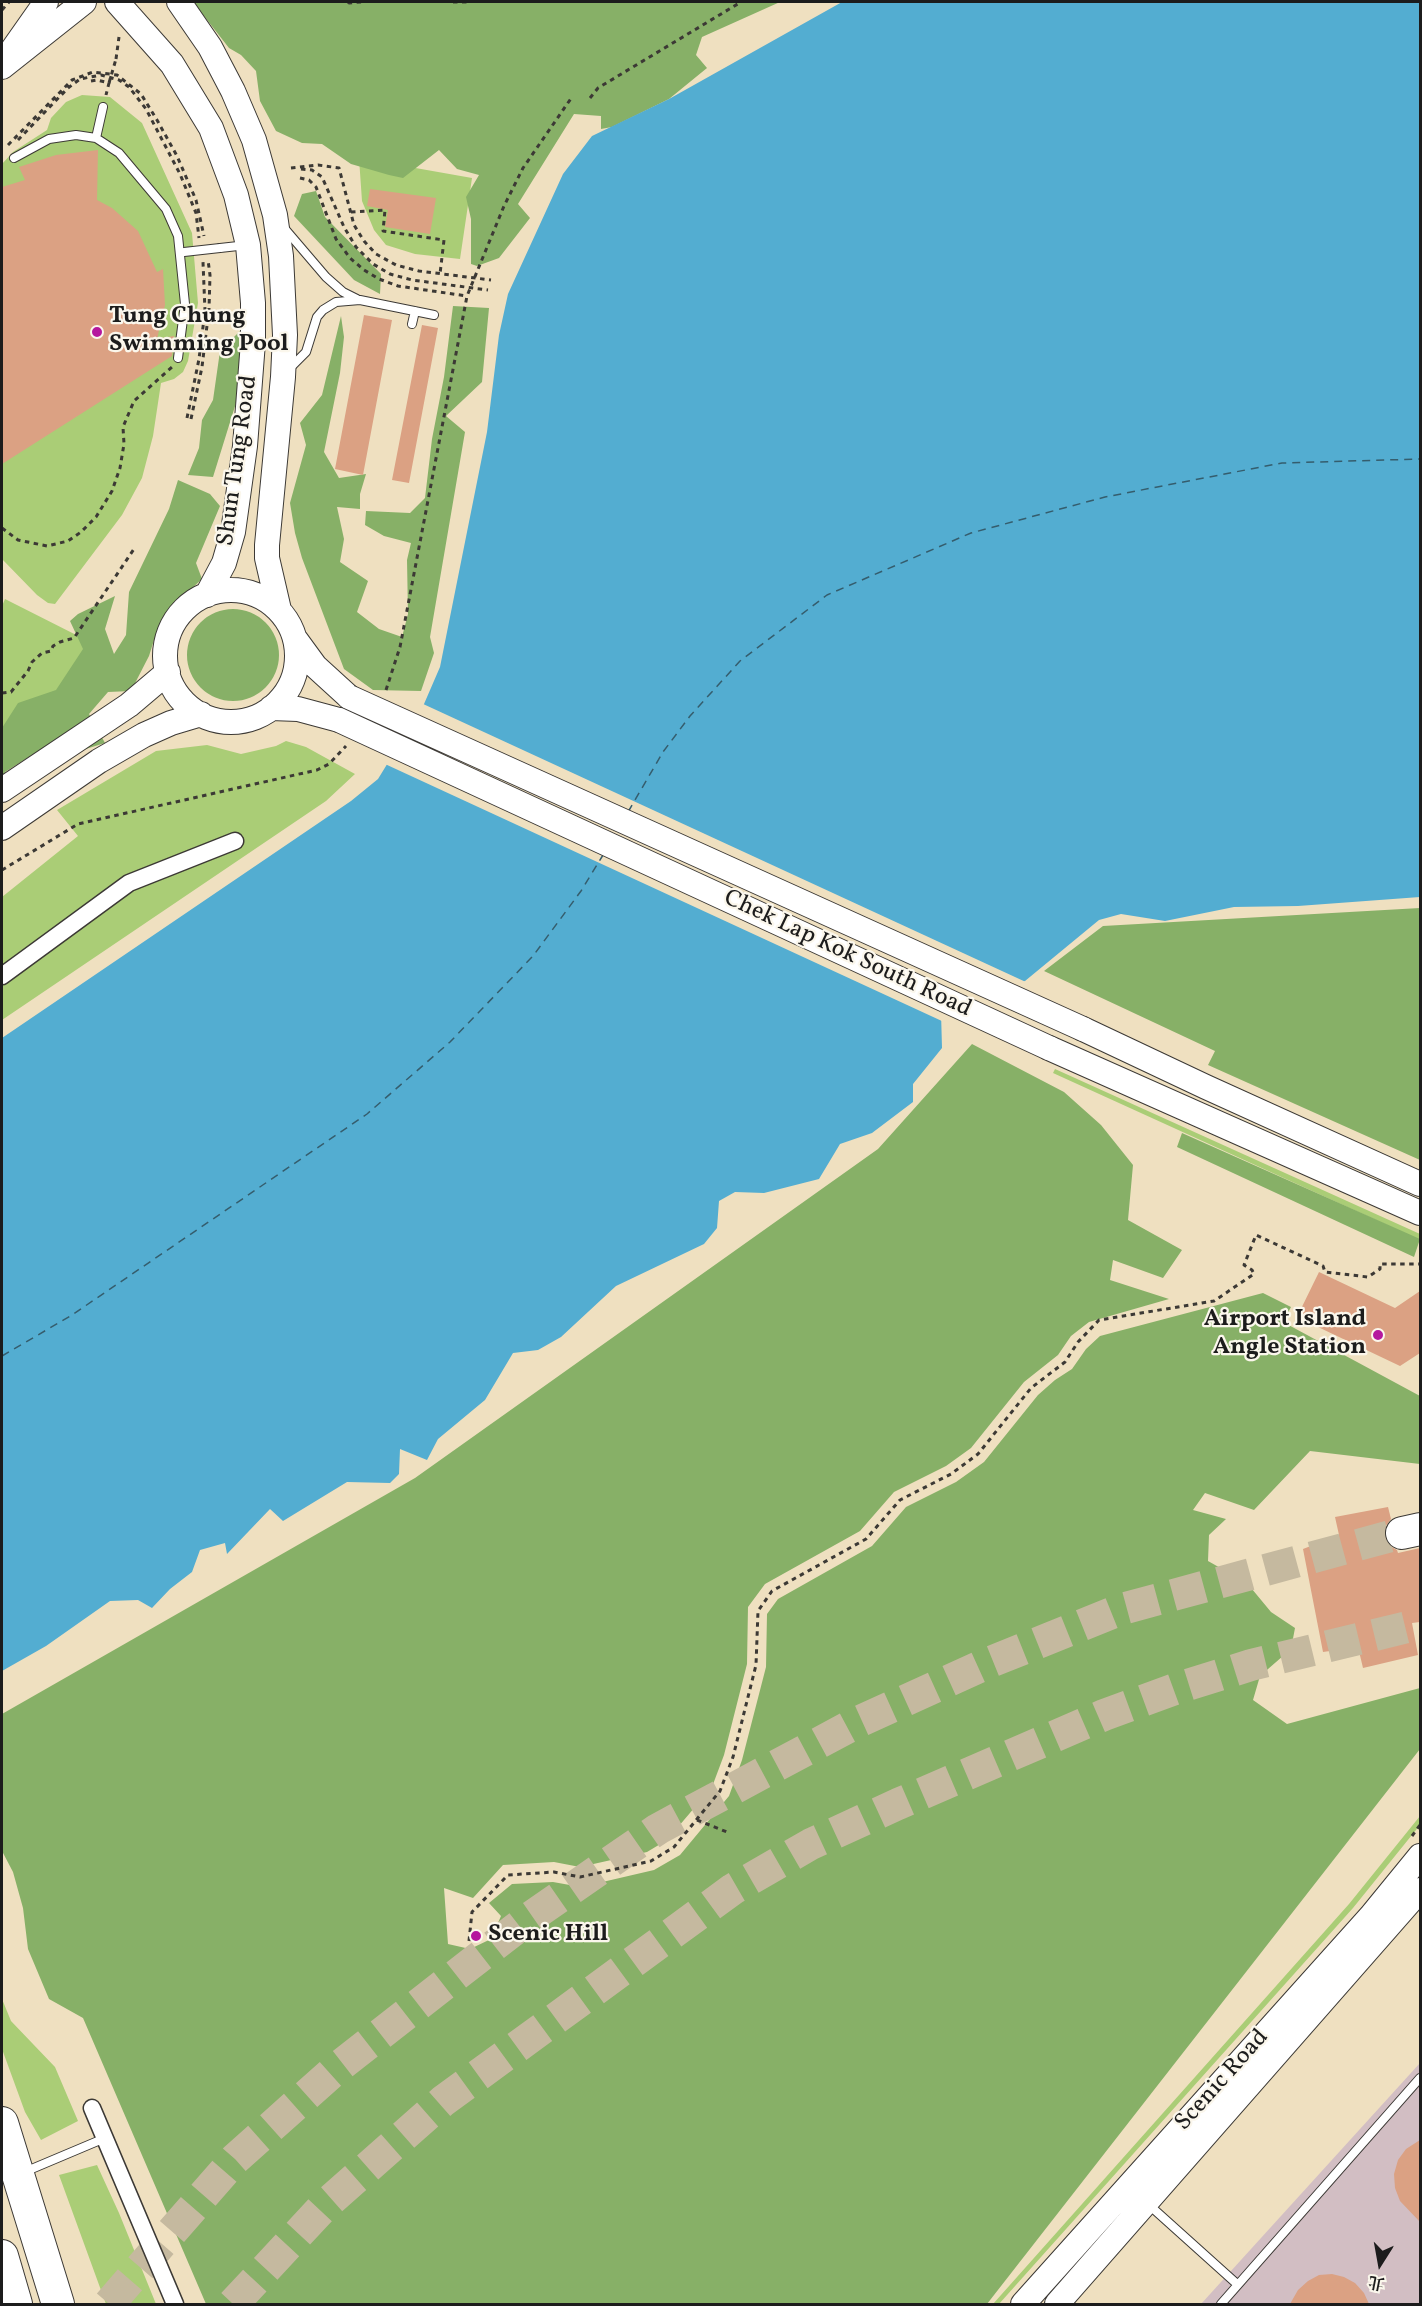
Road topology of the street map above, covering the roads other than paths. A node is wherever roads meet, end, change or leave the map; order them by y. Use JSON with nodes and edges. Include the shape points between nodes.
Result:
{"nodes":[{"id":1,"x":45,"y":2,"type":"edge"},
{"id":2,"x":84,"y":2,"type":"edge"},
{"id":3,"x":117,"y":2,"type":"edge"},
{"id":4,"x":178,"y":2,"type":"edge"},
{"id":5,"x":2,"y":66,"type":"edge"},
{"id":6,"x":103,"y":107,"type":"dead end"},
{"id":7,"x":96,"y":138,"type":"junction"},
{"id":8,"x":15,"y":158,"type":"dead end"},
{"id":9,"x":275,"y":215,"type":"junction"},
{"id":10,"x":248,"y":245,"type":"junction"},
{"id":11,"x":182,"y":252,"type":"junction"},
{"id":12,"x":360,"y":300,"type":"junction"},
{"id":13,"x":414,"y":311,"type":"junction"},
{"id":14,"x":434,"y":315,"type":"dead end"},
{"id":15,"x":412,"y":324,"type":"dead end"},
{"id":16,"x":178,"y":358,"type":"road end"},
{"id":17,"x":283,"y":377,"type":"junction"},
{"id":18,"x":207,"y":595,"type":"junction"},
{"id":19,"x":279,"y":610,"type":"junction"},
{"id":20,"x":296,"y":640,"type":"junction"},
{"id":21,"x":168,"y":672,"type":"junction"},
{"id":22,"x":271,"y":708,"type":"junction"},
{"id":23,"x":201,"y":714,"type":"junction"},
{"id":24,"x":2,"y":790,"type":"edge"},
{"id":25,"x":2,"y":828,"type":"edge"},
{"id":26,"x":235,"y":841,"type":"dead end"},
{"id":27,"x":2,"y":976,"type":"edge"},
{"id":28,"x":1420,"y":1184,"type":"edge"},
{"id":29,"x":1420,"y":1213,"type":"edge"},
{"id":30,"x":1420,"y":1856,"type":"edge"},
{"id":31,"x":1420,"y":1890,"type":"edge"},
{"id":32,"x":1420,"y":2078,"type":"edge"},
{"id":33,"x":92,"y":2108,"type":"dead end"},
{"id":34,"x":2,"y":2123,"type":"edge"},
{"id":35,"x":105,"y":2138,"type":"junction"},
{"id":36,"x":18,"y":2175,"type":"junction"},
{"id":37,"x":1146,"y":2202,"type":"junction"},
{"id":38,"x":2,"y":2256,"type":"edge"},
{"id":39,"x":1237,"y":2284,"type":"junction"},
{"id":40,"x":16,"y":2304,"type":"edge"},
{"id":41,"x":58,"y":2304,"type":"edge"},
{"id":42,"x":175,"y":2304,"type":"edge"},
{"id":43,"x":1023,"y":2304,"type":"edge"},
{"id":44,"x":1057,"y":2304,"type":"edge"},
{"id":45,"x":1221,"y":2304,"type":"edge"}],
"edges":[{"from":1,"to":5,"type":"main road"},
{"from":2,"to":5,"type":"main road"},
{"from":3,"to":10,"type":"main road","name":"Shun Tung Road","via":[[172,64],[211,128],[234,186]]},
{"from":4,"to":9,"type":"main road","name":"Shun Tung Road","via":[[210,47],[234,91],[254,140]]},
{"from":6,"to":7,"type":"lane"},
{"from":7,"to":8,"type":"lane","via":[[76,135],[49,139]]},
{"from":7,"to":11,"type":"lane","via":[[119,153],[166,209]]},
{"from":9,"to":12,"type":"lane","via":[[326,277]]},
{"from":9,"to":17,"type":"main road","name":"Shun Tung Road","via":[[284,298]]},
{"from":10,"to":11,"type":"lane","bridge":true},
{"from":10,"to":18,"type":"main road","name":"Shun Tung Road","via":[[253,342],[245,446],[233,532],[224,564]]},
{"from":11,"to":16,"type":"lane","via":[[185,304]]},
{"from":12,"to":13,"type":"lane"},
{"from":12,"to":17,"type":"lane","via":[[336,302],[323,310],[306,352]]},
{"from":13,"to":14,"type":"lane"},
{"from":13,"to":15,"type":"lane"},
{"from":17,"to":19,"type":"main road","name":"Shun Tung Road","via":[[267,545]]},
{"from":18,"to":19,"type":"main road","via":[[245,592]]},
{"from":18,"to":21,"type":"main road","via":[[187,607],[173,626],[166,648]]},
{"from":19,"to":20,"type":"main road"},
{"from":20,"to":22,"type":"main road","via":[[291,684]]},
{"from":20,"to":28,"type":"main road","name":"Chek Lap Kok South Road","bridge":true,"via":[[315,666],[349,697]]},
{"from":21,"to":23,"type":"main road","via":[[180,697]]},
{"from":21,"to":24,"type":"main road","via":[[129,705]]},
{"from":22,"to":23,"type":"main road","via":[[241,721],[220,721]]},
{"from":22,"to":29,"type":"main road","name":"Chek Lap Kok South Road","bridge":true,"via":[[298,709],[339,720],[1049,1048]]},
{"from":23,"to":25,"type":"main road","via":[[144,735]]},
{"from":26,"to":27,"type":"street","via":[[129,883]]},
{"from":30,"to":43,"type":"main road","name":"Scenic Road","via":[[1371,1916]]},
{"from":31,"to":37,"type":"main road","name":"Scenic Road"},
{"from":32,"to":39,"type":"lane"},
{"from":33,"to":35,"type":"street"},
{"from":34,"to":36,"type":"highway"},
{"from":35,"to":36,"type":"lane"},
{"from":35,"to":42,"type":"street"},
{"from":36,"to":41,"type":"highway"},
{"from":37,"to":39,"type":"lane"},
{"from":37,"to":44,"type":"main road","name":"Scenic Road"},
{"from":38,"to":40,"type":"highway"},
{"from":39,"to":45,"type":"lane"}]}
